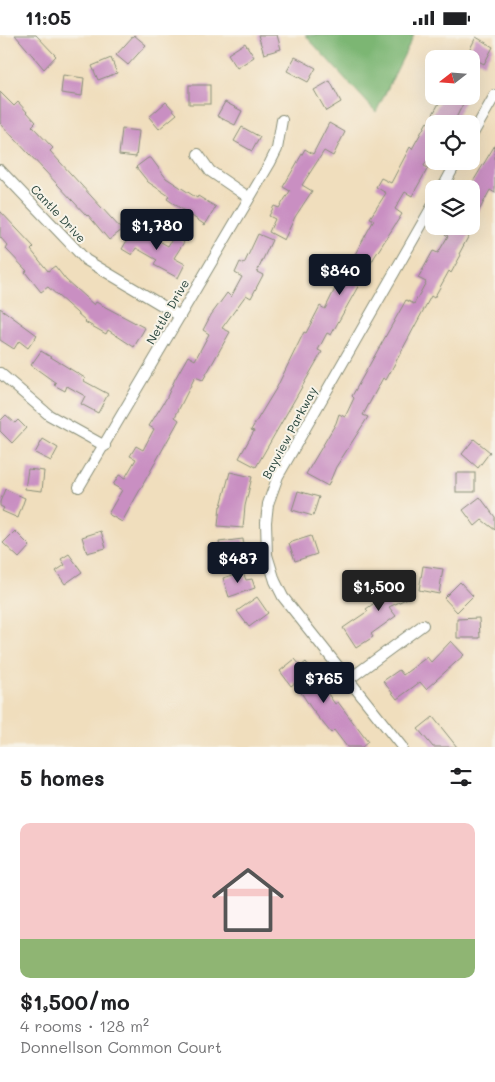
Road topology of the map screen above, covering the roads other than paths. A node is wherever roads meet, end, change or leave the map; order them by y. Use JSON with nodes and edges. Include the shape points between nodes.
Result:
{"nodes":[{"id":1,"x":495,"y":95,"type":"edge"},
{"id":2,"x":282,"y":120,"type":"dead end"},
{"id":3,"x":480,"y":121,"type":"edge"},
{"id":4,"x":198,"y":154,"type":"dead end"},
{"id":5,"x":0,"y":170,"type":"edge"},
{"id":6,"x":248,"y":197,"type":"junction"},
{"id":7,"x":425,"y":219,"type":"edge"},
{"id":8,"x":180,"y":315,"type":"junction"},
{"id":9,"x":0,"y":373,"type":"edge"},
{"id":10,"x":105,"y":446,"type":"junction"},
{"id":11,"x":79,"y":487,"type":"dead end"},
{"id":12,"x":423,"y":625,"type":"dead end"},
{"id":13,"x":348,"y":680,"type":"junction"},
{"id":14,"x":402,"y":747,"type":"edge"}],
"edges":[{"from":1,"to":3,"type":"street"},
{"from":2,"to":6,"type":"street","name":"Nettle Drive","via":[[277,149]]},
{"from":4,"to":6,"type":"street","via":[[210,171]]},
{"from":5,"to":8,"type":"street","name":"Cantle Drive","via":[[86,260]]},
{"from":6,"to":8,"type":"street","name":"Nettle Drive"},
{"from":7,"to":13,"type":"street","name":"Bayview Parkway","via":[[278,476],[268,504],[266,549],[275,581],[283,597]]},
{"from":8,"to":10,"type":"street","name":"Nettle Drive"},
{"from":9,"to":10,"type":"street","via":[[49,415]]},
{"from":10,"to":11,"type":"street","name":"Nettle Drive"},
{"from":12,"to":13,"type":"street"},
{"from":13,"to":14,"type":"street","name":"Bayview Parkway"}]}
